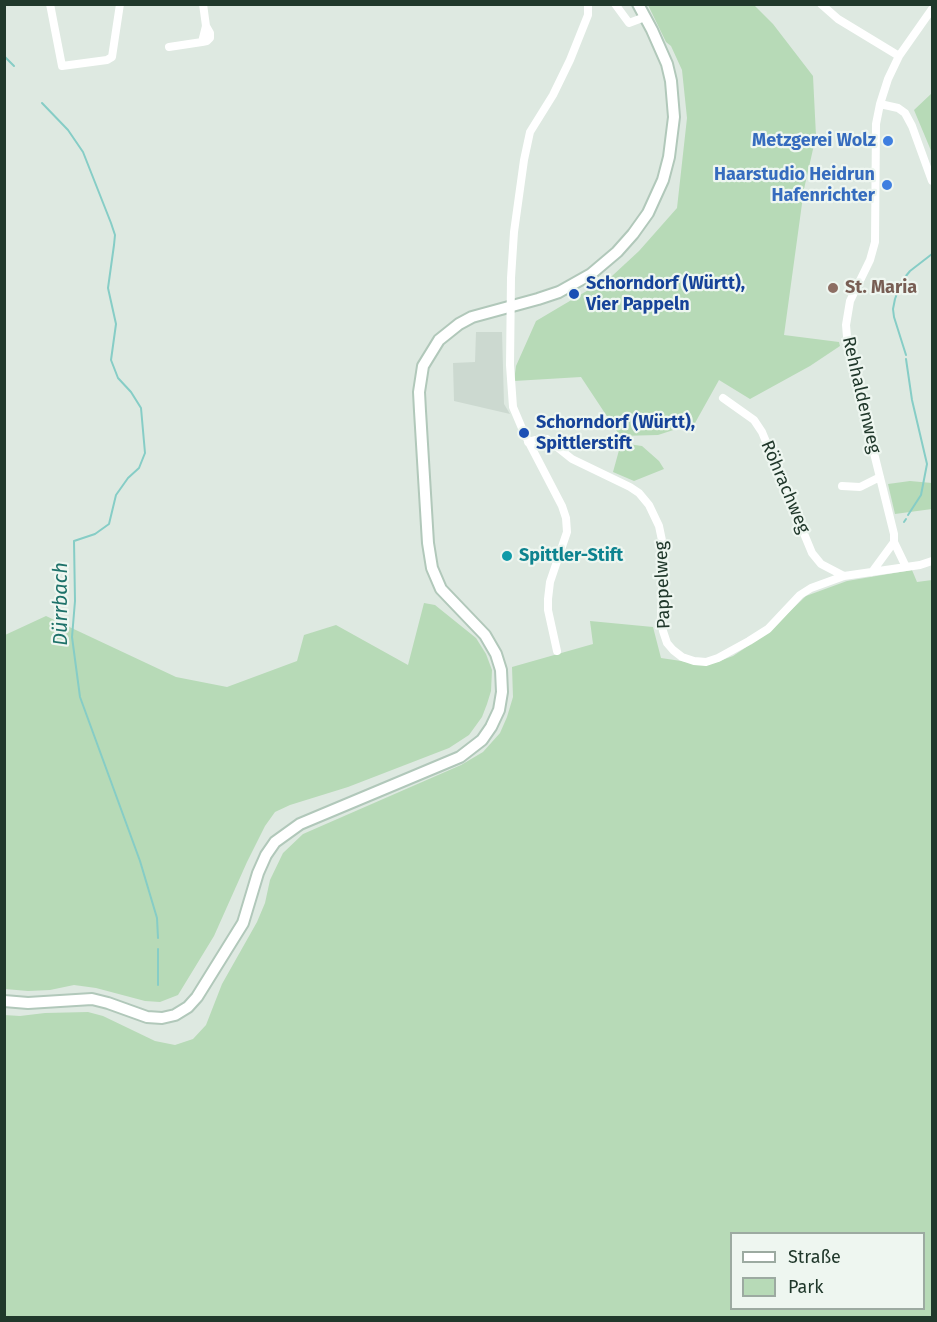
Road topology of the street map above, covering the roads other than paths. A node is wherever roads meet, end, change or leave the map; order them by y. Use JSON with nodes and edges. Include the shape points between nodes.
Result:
{"nodes":[{"id":1,"x":50,"y":4,"type":"edge"},
{"id":2,"x":120,"y":4,"type":"edge"},
{"id":3,"x":203,"y":4,"type":"edge"},
{"id":4,"x":588,"y":4,"type":"edge"},
{"id":5,"x":615,"y":4,"type":"edge"},
{"id":6,"x":638,"y":4,"type":"edge"},
{"id":7,"x":821,"y":4,"type":"edge"},
{"id":8,"x":925,"y":4,"type":"edge"},
{"id":9,"x":933,"y":9,"type":"edge"},
{"id":10,"x":645,"y":17,"type":"junction"},
{"id":11,"x":169,"y":47,"type":"dead end"},
{"id":12,"x":900,"y":56,"type":"junction"},
{"id":13,"x":880,"y":104,"type":"junction"},
{"id":14,"x":933,"y":181,"type":"edge"},
{"id":15,"x":511,"y":307,"type":"junction"},
{"id":16,"x":723,"y":398,"type":"dead end"},
{"id":17,"x":528,"y":442,"type":"junction"},
{"id":18,"x":880,"y":477,"type":"junction"},
{"id":19,"x":842,"y":486,"type":"dead end"},
{"id":20,"x":894,"y":542,"type":"junction"},
{"id":21,"x":933,"y":561,"type":"edge"},
{"id":22,"x":906,"y":567,"type":"junction"},
{"id":23,"x":872,"y":572,"type":"junction"},
{"id":24,"x":844,"y":576,"type":"junction"},
{"id":25,"x":557,"y":651,"type":"dead end"},
{"id":26,"x":4,"y":1001,"type":"edge"}],
"edges":[{"from":1,"to":2,"type":"street","via":[[62,66],[116,56]]},
{"from":3,"to":11,"type":"street","via":[[206,26],[202,42]]},
{"from":4,"to":15,"type":"street","via":[[588,15],[570,60],[554,95],[530,132],[514,232]]},
{"from":5,"to":10,"type":"street","via":[[629,23]]},
{"from":6,"to":10,"type":"main road"},
{"from":7,"to":12,"type":"street","via":[[838,19]]},
{"from":8,"to":9,"type":"street"},
{"from":9,"to":12,"type":"street","name":"Rehhaldenweg"},
{"from":10,"to":15,"type":"main road","via":[[667,64],[674,117],[669,157],[656,196],[633,234],[591,274],[559,292]]},
{"from":12,"to":13,"type":"street","name":"Rehhaldenweg"},
{"from":13,"to":14,"type":"street","via":[[905,113]]},
{"from":13,"to":18,"type":"street","name":"Rehhaldenweg","via":[[876,124],[875,242],[850,301],[846,326]]},
{"from":15,"to":17,"type":"street","via":[[513,407]]},
{"from":15,"to":26,"type":"main road","via":[[472,317],[447,332],[423,366],[419,392],[432,568],[441,589],[485,635],[496,654],[502,692],[491,728],[460,757],[300,824],[275,842],[258,873],[243,923],[197,997],[176,1015],[147,1017],[92,999]]},
{"from":16,"to":24,"type":"street","name":"Röhrachweg","via":[[754,420],[762,432],[812,553],[821,564]]},
{"from":17,"to":24,"type":"street","name":"Pappelweg","via":[[547,439],[572,459],[630,487],[649,505],[664,550],[663,631],[666,643],[682,657],[706,662],[718,658],[768,629],[800,595]]},
{"from":17,"to":25,"type":"street","via":[[566,518],[567,532],[548,599]]},
{"from":18,"to":19,"type":"street","name":"Rehhaldenweg","via":[[860,487]]},
{"from":18,"to":20,"type":"street","name":"Rehhaldenweg"},
{"from":20,"to":22,"type":"street","name":"Rehhaldenweg"},
{"from":20,"to":23,"type":"street"},
{"from":21,"to":22,"type":"street","name":"Pappelweg"},
{"from":22,"to":23,"type":"street","name":"Pappelweg"},
{"from":23,"to":24,"type":"street","name":"Pappelweg"}]}
